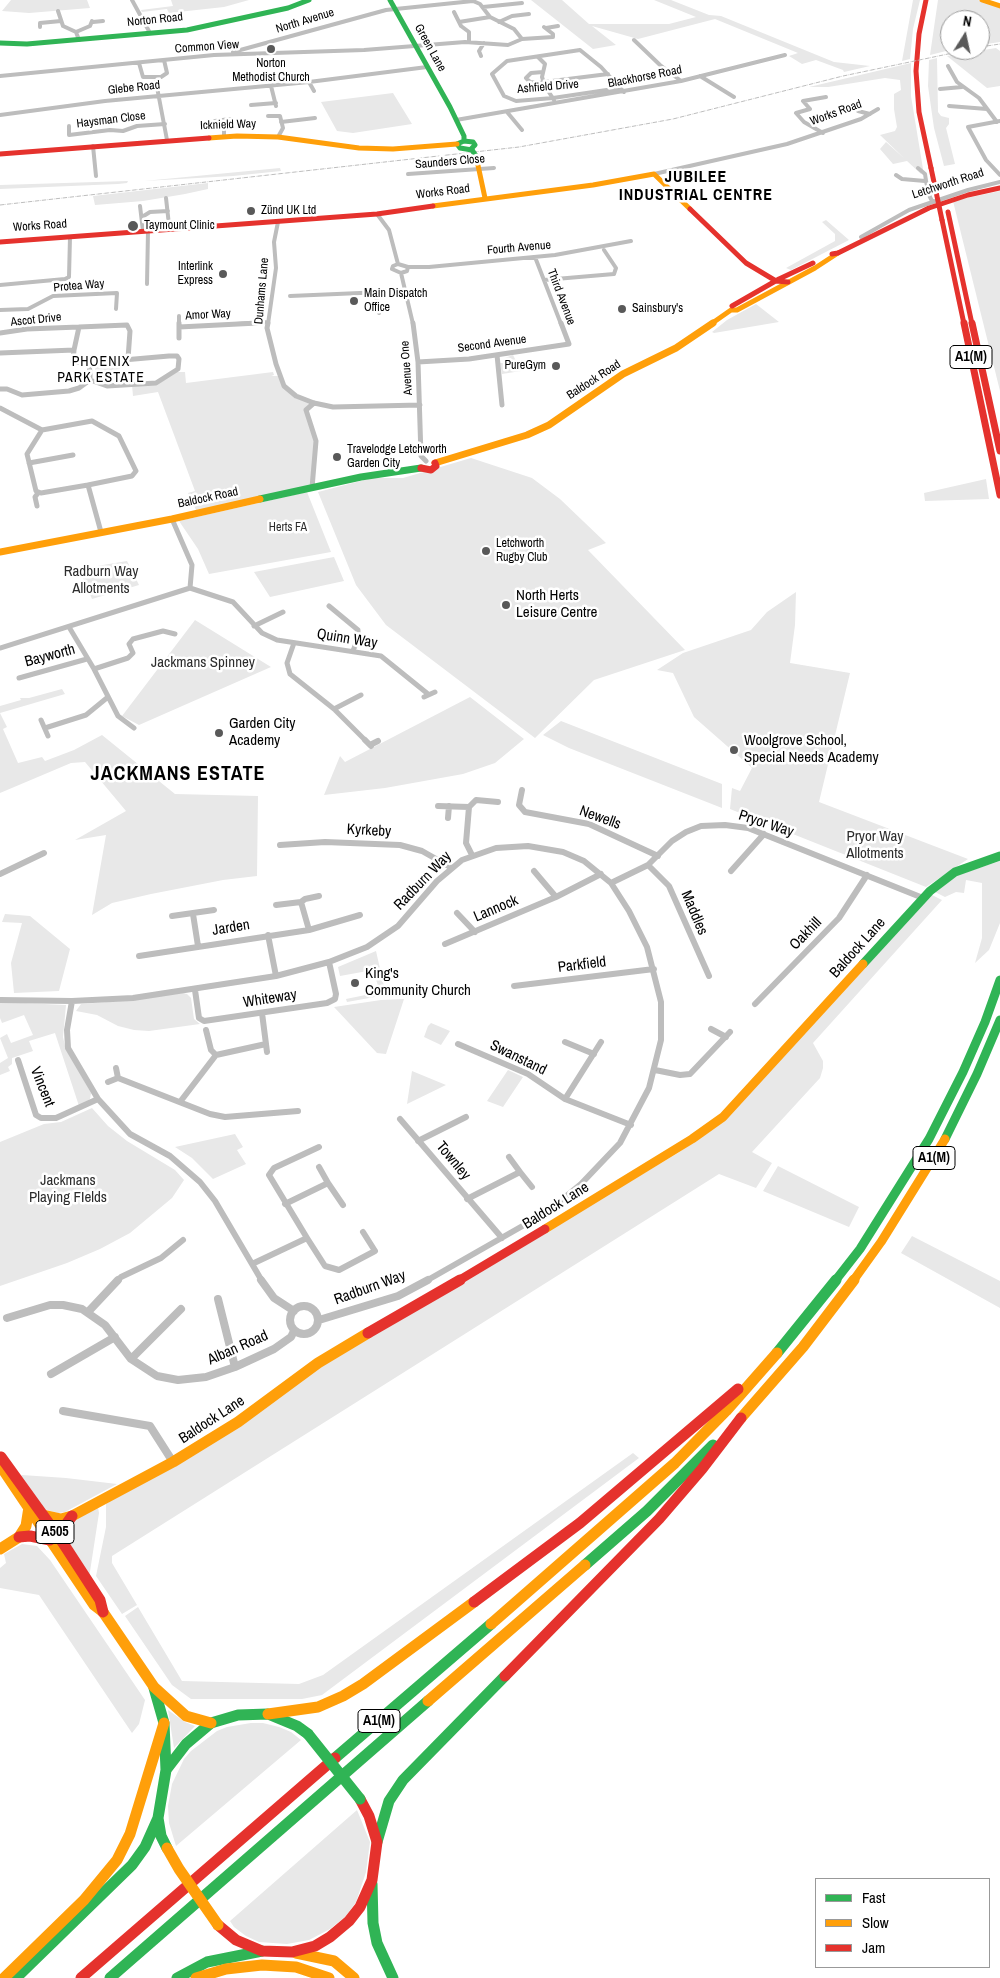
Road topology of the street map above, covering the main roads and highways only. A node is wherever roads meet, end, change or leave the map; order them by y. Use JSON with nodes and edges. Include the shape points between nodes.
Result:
{"nodes":[{"id":1,"x":309,"y":0,"type":"edge"},
{"id":2,"x":926,"y":0,"type":"edge"},
{"id":3,"x":932,"y":0,"type":"edge"},
{"id":4,"x":982,"y":0,"type":"edge"},
{"id":5,"x":392,"y":4,"type":"edge"},
{"id":6,"x":1000,"y":6,"type":"edge"},
{"id":7,"x":0,"y":43,"type":"edge"},
{"id":8,"x":469,"y":147,"type":"junction"},
{"id":9,"x":0,"y":154,"type":"edge"},
{"id":10,"x":935,"y":167,"type":"junction"},
{"id":11,"x":1000,"y":188,"type":"edge"},
{"id":12,"x":485,"y":198,"type":"junction"},
{"id":13,"x":0,"y":242,"type":"edge"},
{"id":14,"x":838,"y":254,"type":"joint"},
{"id":15,"x":783,"y":280,"type":"junction"},
{"id":16,"x":1000,"y":451,"type":"edge"},
{"id":17,"x":1000,"y":495,"type":"edge"},
{"id":18,"x":0,"y":552,"type":"edge"},
{"id":19,"x":1000,"y":856,"type":"edge"},
{"id":20,"x":1000,"y":980,"type":"edge"},
{"id":21,"x":1000,"y":1020,"type":"edge"},
{"id":22,"x":770,"y":1362,"type":"junction"},
{"id":23,"x":746,"y":1412,"type":"junction"},
{"id":24,"x":0,"y":1458,"type":"edge"},
{"id":25,"x":29,"y":1507,"type":"junction"},
{"id":26,"x":43,"y":1515,"type":"junction"},
{"id":27,"x":72,"y":1516,"type":"junction"},
{"id":28,"x":19,"y":1536,"type":"junction"},
{"id":29,"x":50,"y":1540,"type":"junction"},
{"id":30,"x":63,"y":1543,"type":"junction"},
{"id":31,"x":0,"y":1549,"type":"edge"},
{"id":32,"x":103,"y":1612,"type":"junction"},
{"id":33,"x":154,"y":1687,"type":"junction"},
{"id":34,"x":268,"y":1714,"type":"junction"},
{"id":35,"x":164,"y":1723,"type":"junction"},
{"id":36,"x":211,"y":1723,"type":"junction"},
{"id":37,"x":166,"y":1770,"type":"junction"},
{"id":38,"x":158,"y":1818,"type":"junction"},
{"id":39,"x":377,"y":1842,"type":"junction"},
{"id":40,"x":372,"y":1880,"type":"junction"},
{"id":41,"x":262,"y":1951,"type":"junction"},
{"id":42,"x":292,"y":1952,"type":"junction"},
{"id":43,"x":4,"y":1978,"type":"edge"},
{"id":44,"x":15,"y":1978,"type":"edge"},
{"id":45,"x":81,"y":1978,"type":"edge"},
{"id":46,"x":110,"y":1978,"type":"edge"},
{"id":47,"x":177,"y":1978,"type":"edge"},
{"id":48,"x":196,"y":1978,"type":"edge"},
{"id":49,"x":329,"y":1978,"type":"edge"},
{"id":50,"x":354,"y":1978,"type":"edge"},
{"id":51,"x":393,"y":1978,"type":"edge"}],
"edges":[{"from":1,"to":7,"type":"main road","name":"Norton Road","via":[[288,8],[187,30],[78,36],[27,44]]},
{"from":2,"to":10,"type":"main road","number":"A1(M)","via":[[916,71],[919,112]]},
{"from":3,"to":10,"type":"main road","number":"A1(M)","via":[[923,71]]},
{"from":4,"to":6,"type":"main road"},
{"from":5,"to":8,"type":"main road","name":"Green Lane","via":[[458,119]]},
{"from":8,"to":9,"type":"main road","name":"Icknield Way","via":[[359,148],[278,137],[224,137]]},
{"from":8,"to":12,"type":"main road","name":"Green Lane","via":[[480,169]]},
{"from":10,"to":16,"type":"main road","number":"A1(M)","via":[[948,212]]},
{"from":10,"to":17,"type":"main road","number":"A1(M)","bridge":true,"via":[[942,220]]},
{"from":11,"to":14,"type":"main road","name":"Letchworth Road","via":[[908,214]]},
{"from":12,"to":13,"type":"main road","name":"Works Road","via":[[377,214]]},
{"from":12,"to":15,"type":"main road","name":"Works Road","via":[[654,174],[746,263]]},
{"from":14,"to":15,"type":"main road","name":"Baldock Road"},
{"from":15,"to":18,"type":"main road","name":"Baldock Road","via":[[731,307],[676,348],[623,374],[549,425],[527,434],[427,464]]},
{"from":19,"to":27,"type":"main road","name":"Baldock Lane","via":[[955,872],[922,898],[723,1117],[486,1266],[318,1363],[238,1422],[173,1462]]},
{"from":20,"to":22,"type":"main road","number":"A1(M)","via":[[963,1072],[929,1139],[860,1249]]},
{"from":21,"to":23,"type":"main road","number":"A1(M)","via":[[961,1108],[913,1194],[809,1339]]},
{"from":22,"to":34,"type":"main road","via":[[580,1522],[363,1684],[318,1707]]},
{"from":22,"to":45,"type":"main road","number":"A1(M)","via":[[703,1436],[626,1508]]},
{"from":23,"to":39,"type":"main road","via":[[653,1525],[403,1780],[389,1801]]},
{"from":23,"to":46,"type":"main road","number":"A1(M)","via":[[603,1550]]},
{"from":24,"to":25,"type":"main road","number":"A505","via":[[2,1468]]},
{"from":24,"to":26,"type":"main road","number":"A505"},
{"from":25,"to":28,"type":"main road","via":[[26,1526]]},
{"from":25,"to":29,"type":"main road","number":"A505"},
{"from":26,"to":27,"type":"main road","name":"Baldock Lane","via":[[61,1519]]},
{"from":26,"to":30,"type":"main road","number":"A505"},
{"from":27,"to":30,"type":"main road","via":[[65,1526]]},
{"from":28,"to":29,"type":"main road"},
{"from":28,"to":31,"type":"main road"},
{"from":29,"to":32,"type":"main road","number":"A505","via":[[94,1605]]},
{"from":30,"to":32,"type":"main road","number":"A505","via":[[100,1600]]},
{"from":32,"to":33,"type":"main road","number":"A505"},
{"from":33,"to":35,"type":"main road","number":"A505"},
{"from":33,"to":36,"type":"main road","number":"A505","via":[[186,1716]]},
{"from":34,"to":36,"type":"main road","via":[[238,1715]]},
{"from":34,"to":39,"type":"main road","bridge":true,"via":[[308,1734],[360,1799]]},
{"from":35,"to":37,"type":"main road","number":"A505"},
{"from":35,"to":43,"type":"main road","via":[[130,1834],[116,1860],[84,1900]]},
{"from":36,"to":37,"type":"main road","via":[[186,1744]]},
{"from":37,"to":38,"type":"main road"},
{"from":38,"to":41,"type":"main road","bridge":true,"via":[[167,1848],[218,1925],[236,1940]]},
{"from":38,"to":44,"type":"main road","via":[[145,1847],[132,1865]]},
{"from":39,"to":40,"type":"main road"},
{"from":40,"to":42,"type":"main road","via":[[360,1907],[349,1921],[316,1946]]},
{"from":40,"to":51,"type":"main road","via":[[377,1942]]},
{"from":41,"to":42,"type":"main road"},
{"from":41,"to":47,"type":"main road","via":[[206,1962]]},
{"from":42,"to":50,"type":"main road","via":[[320,1956],[334,1962]]},
{"from":48,"to":49,"type":"main road","via":[[226,1969],[262,1965],[296,1967]]}]}
